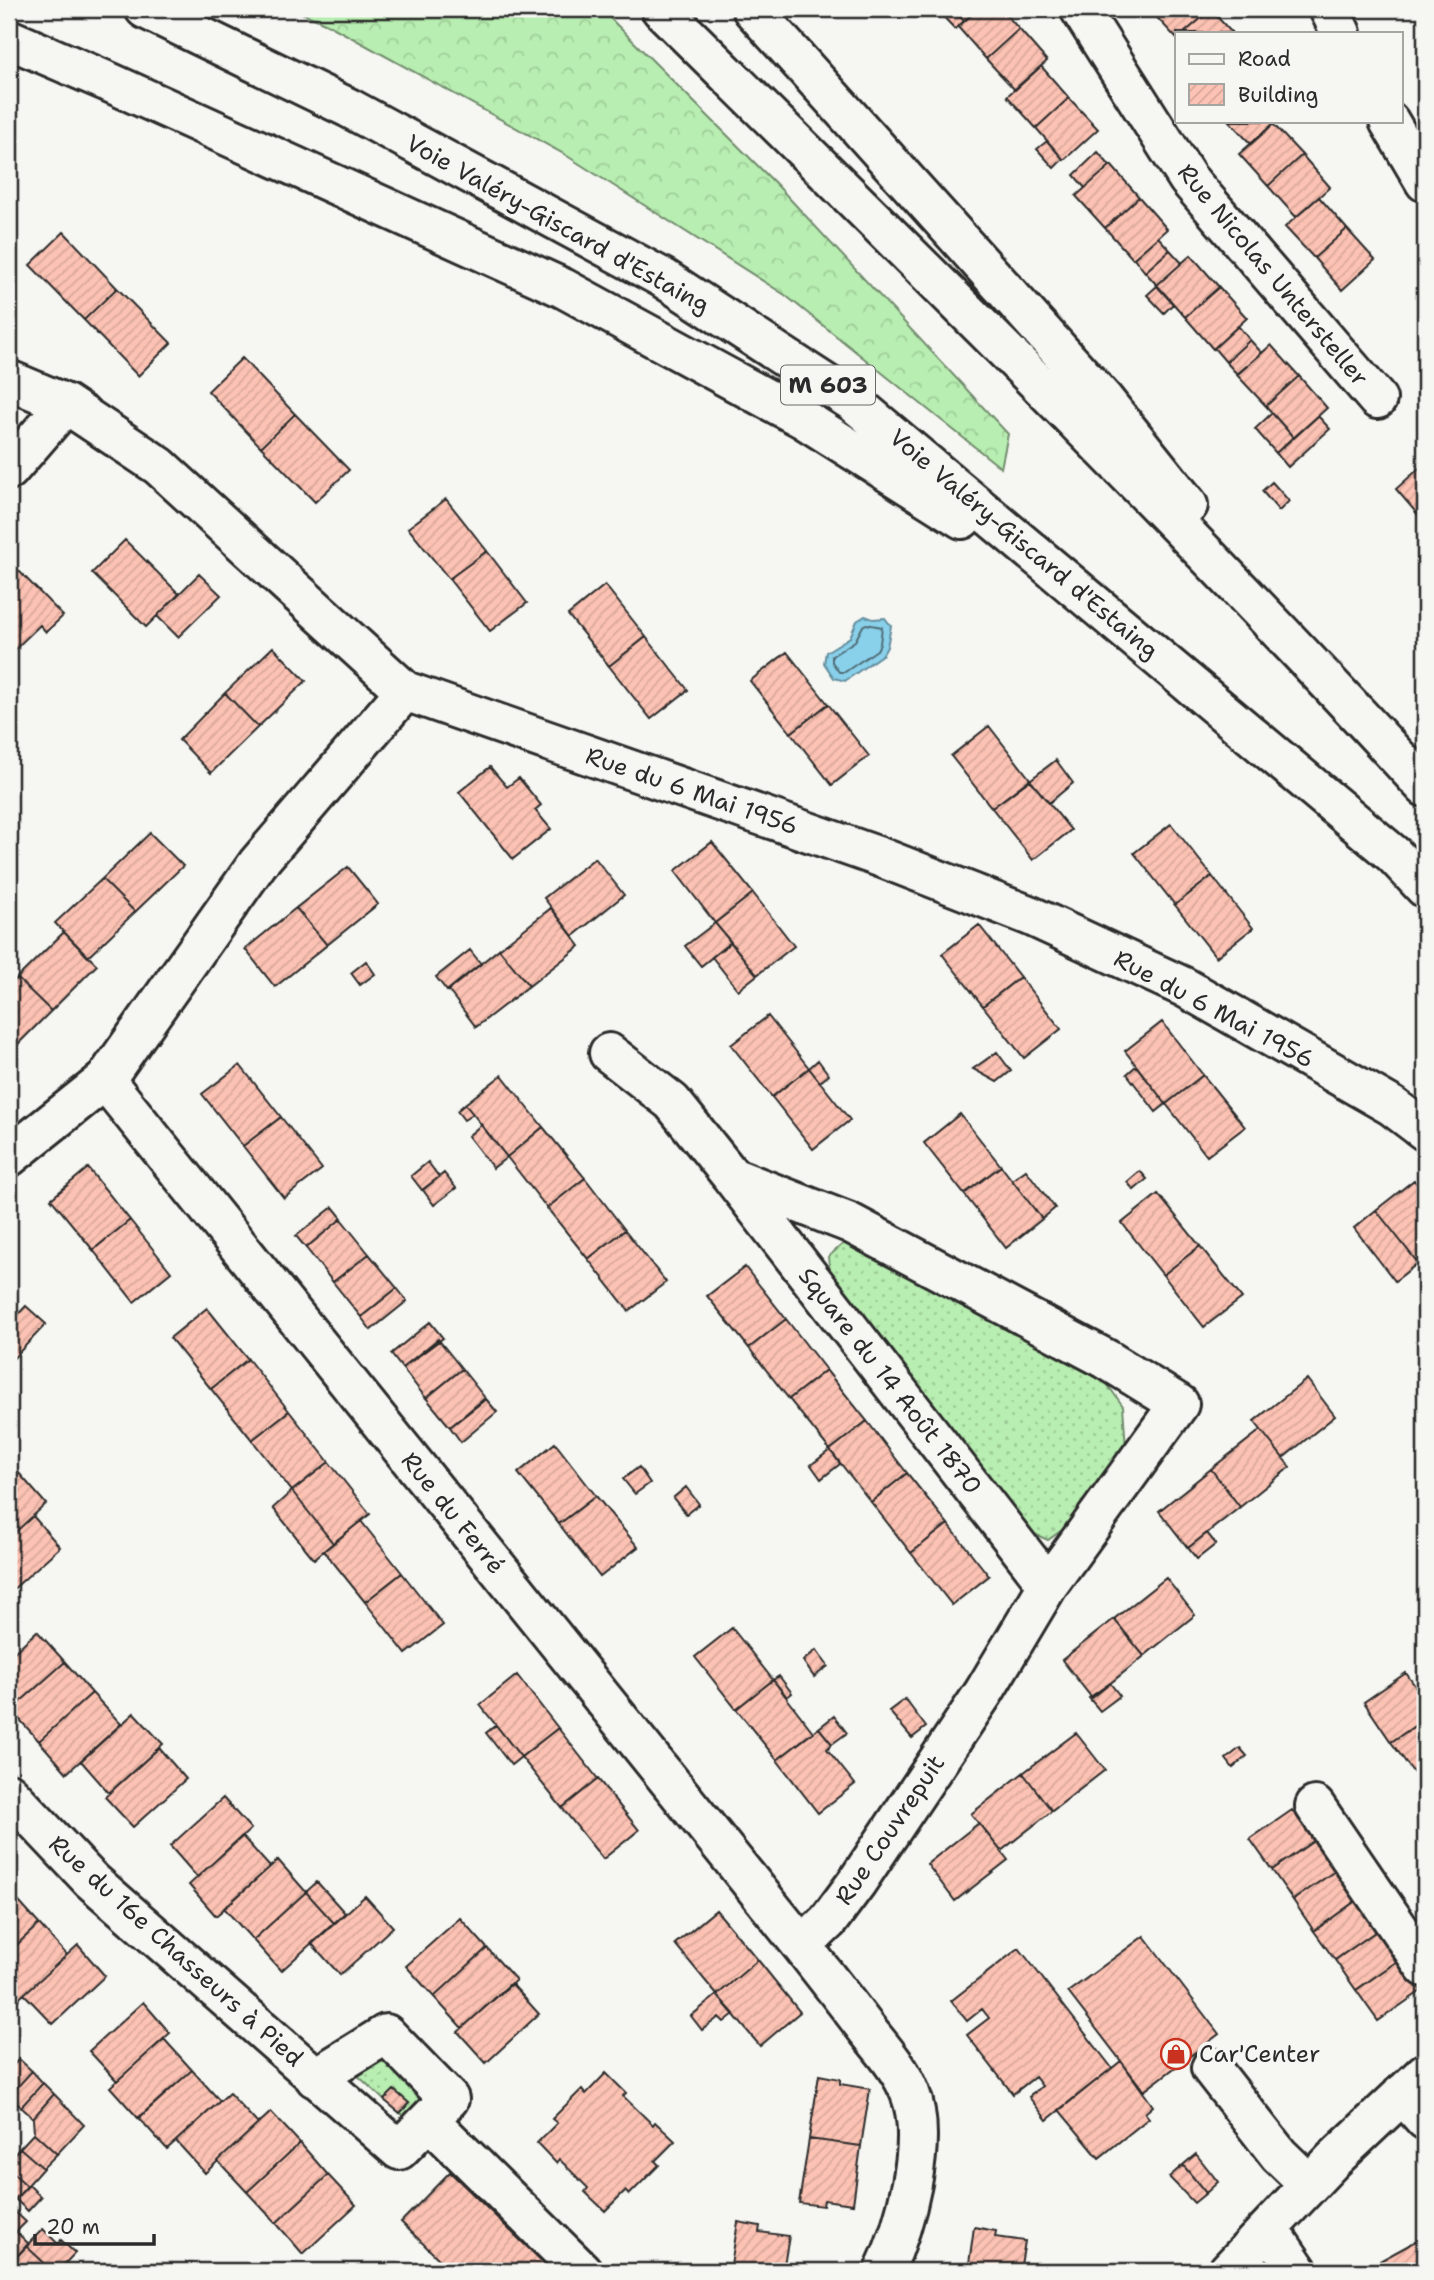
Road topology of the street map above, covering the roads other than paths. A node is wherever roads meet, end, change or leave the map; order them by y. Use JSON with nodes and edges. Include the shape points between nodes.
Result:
{"nodes":[{"id":1,"x":145,"y":9,"type":"edge"},
{"id":2,"x":661,"y":9,"type":"edge"},
{"id":3,"x":752,"y":9,"type":"edge"},
{"id":4,"x":1080,"y":9,"type":"edge"},
{"id":5,"x":1329,"y":9,"type":"edge"},
{"id":6,"x":1340,"y":32,"type":"edge"},
{"id":7,"x":9,"y":39,"type":"edge"},
{"id":8,"x":1390,"y":122,"type":"edge"},
{"id":9,"x":1425,"y":182,"type":"edge"},
{"id":10,"x":9,"y":380,"type":"edge"},
{"id":11,"x":1377,"y":399,"type":"dead end"},
{"id":12,"x":66,"y":404,"type":"junction"},
{"id":13,"x":9,"y":470,"type":"edge"},
{"id":14,"x":1091,"y":599,"type":"junction"},
{"id":15,"x":1315,"y":666,"type":"junction"},
{"id":16,"x":405,"y":691,"type":"junction"},
{"id":17,"x":1425,"y":787,"type":"edge"},
{"id":18,"x":1425,"y":888,"type":"edge"},
{"id":19,"x":610,"y":1053,"type":"dead end"},
{"id":20,"x":105,"y":1080,"type":"junction"},
{"id":21,"x":1425,"y":1131,"type":"edge"},
{"id":22,"x":9,"y":1157,"type":"edge"},
{"id":23,"x":732,"y":1177,"type":"junction"},
{"id":24,"x":1179,"y":1404,"type":"joint"},
{"id":25,"x":1048,"y":1585,"type":"junction"},
{"id":26,"x":9,"y":1794,"type":"edge"},
{"id":27,"x":1315,"y":1806,"type":"dead end"},
{"id":28,"x":802,"y":1946,"type":"junction"},
{"id":29,"x":1425,"y":1967,"type":"edge"},
{"id":30,"x":1211,"y":2068,"type":"dead end"},
{"id":31,"x":315,"y":2078,"type":"junction"},
{"id":32,"x":1417,"y":2096,"type":"edge"},
{"id":33,"x":429,"y":2120,"type":"junction"},
{"id":34,"x":1309,"y":2184,"type":"junction"},
{"id":35,"x":1266,"y":2231,"type":"junction"},
{"id":36,"x":582,"y":2271,"type":"edge"},
{"id":37,"x":884,"y":2271,"type":"edge"},
{"id":38,"x":1228,"y":2271,"type":"edge"},
{"id":39,"x":1298,"y":2271,"type":"edge"}],
"edges":[{"from":1,"to":14,"type":"main road","name":"Voie Valéry-Giscard d'Estaing","number":"M 603","via":[[349,108],[663,278],[852,401]]},
{"from":2,"to":15,"type":"main road"},
{"from":3,"to":15,"type":"main road","via":[[1104,400]]},
{"from":4,"to":11,"type":"main road","name":"Rue Nicolas Untersteller","via":[[1188,180]]},
{"from":5,"to":6,"type":"main road"},
{"from":7,"to":14,"type":"main road","via":[[564,288],[802,418]]},
{"from":8,"to":9,"type":"main road"},
{"from":10,"to":12,"type":"main road","name":"Rue du 6 Mai 1956"},
{"from":12,"to":13,"type":"main road"},
{"from":12,"to":16,"type":"main road","name":"Rue du 6 Mai 1956","via":[[159,466]]},
{"from":14,"to":18,"type":"main road","name":"Voie Valéry-Giscard d'Estaing","number":"M 603","via":[[1394,855]]},
{"from":15,"to":17,"type":"main road"},
{"from":16,"to":20,"type":"main road","via":[[258,863]]},
{"from":16,"to":21,"type":"main road","name":"Rue du 6 Mai 1956","via":[[880,857],[1031,916],[1184,986],[1392,1106]]},
{"from":19,"to":23,"type":"main road","name":"Square du 14 Août 1870","via":[[671,1102]]},
{"from":20,"to":22,"type":"main road"},
{"from":20,"to":28,"type":"main road","name":"Rue du Ferré"},
{"from":23,"to":24,"type":"main road","name":"Square du 14 Août 1870","via":[[850,1223],[1106,1359]]},
{"from":23,"to":25,"type":"main road","name":"Square du 14 Août 1870"},
{"from":24,"to":25,"type":"main road","name":"Rue Couvrepuit"},
{"from":25,"to":28,"type":"main road","name":"Rue Couvrepuit","via":[[984,1692],[857,1882]]},
{"from":26,"to":31,"type":"main road","name":"Rue du 16e Chasseurs à Pied","via":[[91,1880]]},
{"from":27,"to":29,"type":"main road"},
{"from":28,"to":37,"type":"main road","via":[[898,2069],[911,2095],[916,2126],[913,2179],[905,2217]]},
{"from":30,"to":34,"type":"main road","via":[[1279,2155]]},
{"from":31,"to":33,"type":"main road","name":"Rue du 16e Chasseurs à Pied","via":[[399,2150]]},
{"from":31,"to":33,"type":"main road","name":"Rue du 16e Chasseurs à Pied","via":[[386,2034],[449,2099]]},
{"from":32,"to":34,"type":"main road"},
{"from":33,"to":36,"type":"main road"},
{"from":34,"to":35,"type":"main road"},
{"from":35,"to":38,"type":"main road"},
{"from":35,"to":39,"type":"main road"}]}
